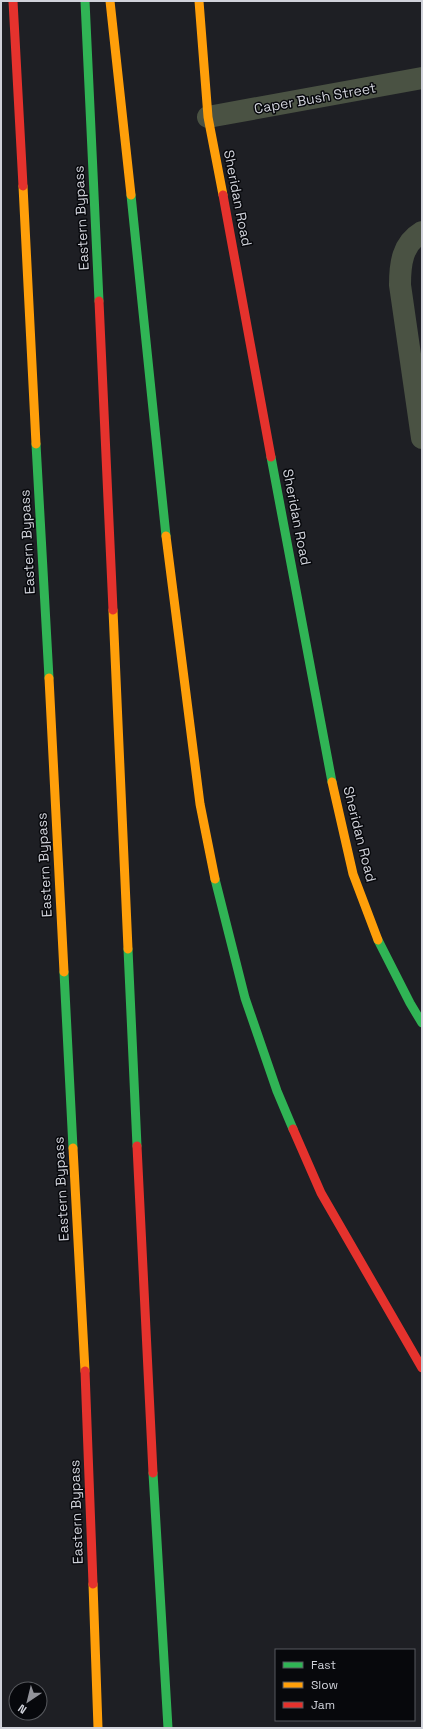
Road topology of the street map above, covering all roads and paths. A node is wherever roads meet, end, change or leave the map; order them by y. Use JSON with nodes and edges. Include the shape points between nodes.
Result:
{"nodes":[{"id":1,"x":14,"y":1,"type":"edge"},
{"id":2,"x":85,"y":1,"type":"edge"},
{"id":3,"x":110,"y":1,"type":"edge"},
{"id":4,"x":199,"y":1,"type":"edge"},
{"id":5,"x":422,"y":78,"type":"edge"},
{"id":6,"x":208,"y":117,"type":"junction"},
{"id":7,"x":422,"y":232,"type":"edge"},
{"id":8,"x":422,"y":435,"type":"edge"},
{"id":9,"x":422,"y":1023,"type":"edge"},
{"id":10,"x":422,"y":1368,"type":"edge"},
{"id":11,"x":96,"y":1679,"type":"junction"},
{"id":12,"x":88,"y":1714,"type":"dead end"},
{"id":13,"x":98,"y":1728,"type":"edge"},
{"id":14,"x":168,"y":1728,"type":"edge"}],
"edges":[{"from":1,"to":11,"type":"main road","name":"Eastern Bypass","via":[[87,1411]]},
{"from":2,"to":14,"type":"main road","name":"Eastern Bypass","via":[[150,1416]]},
{"from":3,"to":10,"type":"main road","via":[[160,486],[200,804],[216,886],[245,998],[277,1091],[321,1193]]},
{"from":4,"to":6,"type":"main road","name":"Sheridan Road"},
{"from":5,"to":6,"type":"street","name":"Caper Bush Street"},
{"from":6,"to":9,"type":"main road","name":"Sheridan Road","via":[[332,782],[353,874],[380,944]]},
{"from":7,"to":8,"type":"street","via":[[416,235],[406,249],[400,265],[400,285]]},
{"from":11,"to":12,"type":"main road"},
{"from":11,"to":13,"type":"main road","name":"Eastern Bypass"}]}
